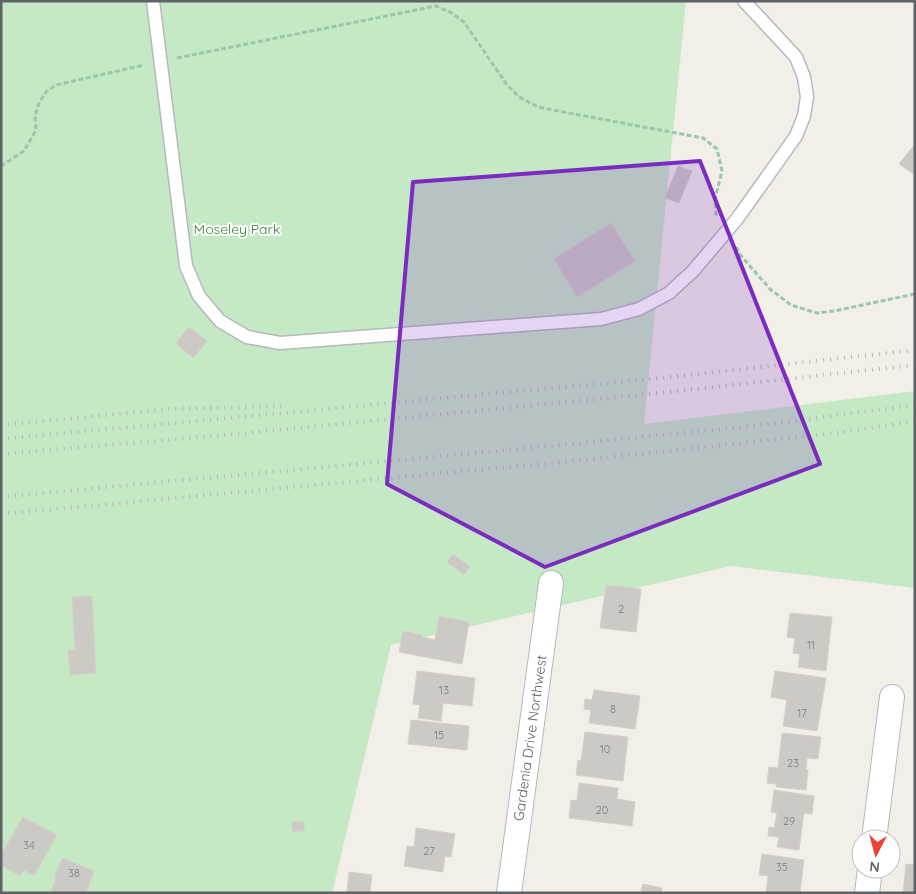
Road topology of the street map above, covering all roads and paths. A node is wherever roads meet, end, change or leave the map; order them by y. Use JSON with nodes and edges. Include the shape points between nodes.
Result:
{"nodes":[{"id":1,"x":153,"y":1,"type":"edge"},
{"id":2,"x":744,"y":1,"type":"edge"},
{"id":3,"x":185,"y":56,"type":"dead end"},
{"id":4,"x":134,"y":68,"type":"dead end"},
{"id":5,"x":1,"y":166,"type":"edge"},
{"id":6,"x":716,"y":216,"type":"dead end"},
{"id":7,"x":742,"y":257,"type":"dead end"},
{"id":8,"x":915,"y":294,"type":"edge"},
{"id":9,"x":551,"y":583,"type":"dead end"},
{"id":10,"x":892,"y":697,"type":"dead end"},
{"id":11,"x":875,"y":829,"type":"edge"},
{"id":12,"x":869,"y":879,"type":"edge"},
{"id":13,"x":509,"y":893,"type":"edge"},
{"id":14,"x":867,"y":893,"type":"edge"}],
"edges":[{"from":1,"to":2,"type":"lane","via":[[186,266],[199,296],[220,321],[247,336],[280,343],[601,319],[639,309],[670,293],[694,271],[738,219],[796,136],[804,116],[804,77],[796,57]]},
{"from":3,"to":6,"type":"path","via":[[436,6],[464,22],[507,85],[519,97],[558,111],[703,138],[717,149],[722,171],[715,199]]},
{"from":4,"to":5,"type":"path","via":[[56,85],[46,92],[35,116],[36,130],[24,152]]},
{"from":7,"to":8,"type":"path","via":[[770,289],[791,304],[817,312]]},
{"from":9,"to":13,"type":"street","name":"Gardenia Drive Northwest"},
{"from":10,"to":11,"type":"street"},
{"from":12,"to":14,"type":"street"}]}
